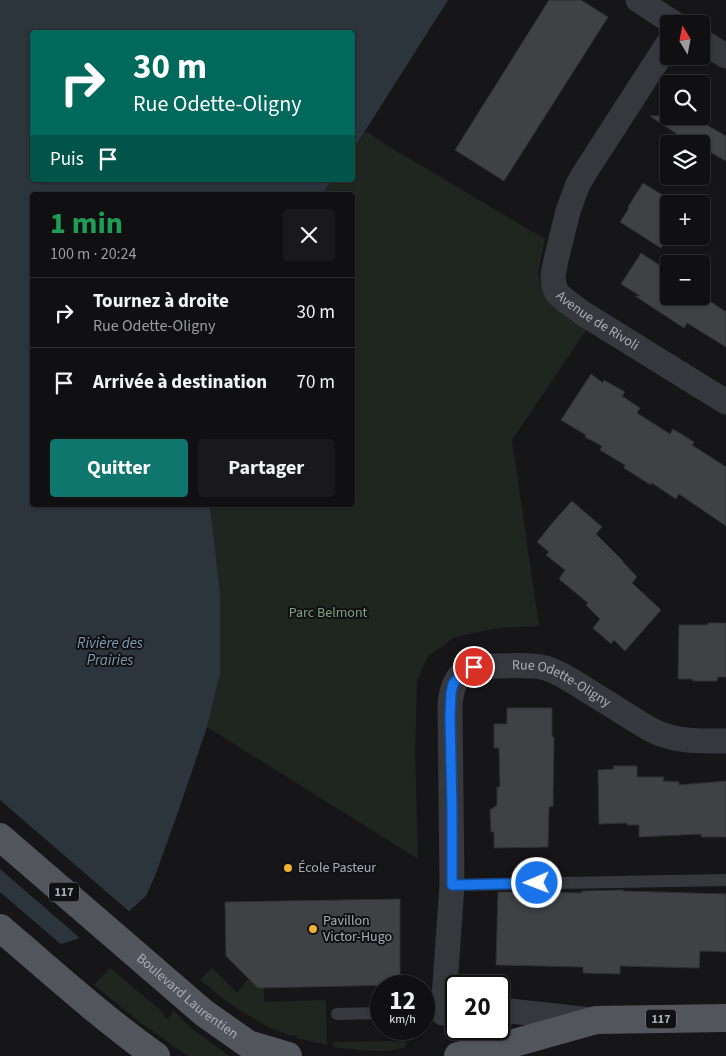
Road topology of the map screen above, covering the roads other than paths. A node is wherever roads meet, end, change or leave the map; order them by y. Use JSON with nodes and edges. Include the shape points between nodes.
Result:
{"nodes":[{"id":1,"x":638,"y":0,"type":"edge"},
{"id":2,"x":661,"y":15,"type":"edge"},
{"id":3,"x":710,"y":46,"type":"edge"},
{"id":4,"x":660,"y":56,"type":"edge"},
{"id":5,"x":726,"y":56,"type":"edge"},
{"id":6,"x":726,"y":402,"type":"edge"},
{"id":7,"x":726,"y":741,"type":"edge"},
{"id":8,"x":0,"y":837,"type":"edge"},
{"id":9,"x":726,"y":880,"type":"edge"},
{"id":10,"x":452,"y":885,"type":"junction"},
{"id":11,"x":0,"y":928,"type":"edge"},
{"id":12,"x":510,"y":1011,"type":"edge"},
{"id":13,"x":370,"y":1013,"type":"edge"},
{"id":14,"x":441,"y":1013,"type":"edge"},
{"id":15,"x":337,"y":1014,"type":"dead end"},
{"id":16,"x":726,"y":1018,"type":"edge"},
{"id":17,"x":596,"y":1020,"type":"junction"},
{"id":18,"x":507,"y":1049,"type":"edge"},
{"id":19,"x":156,"y":1056,"type":"edge"},
{"id":20,"x":288,"y":1056,"type":"edge"},
{"id":21,"x":458,"y":1056,"type":"edge"}],
"edges":[{"from":1,"to":2,"type":"street"},
{"from":3,"to":5,"type":"street"},
{"from":4,"to":6,"type":"street","name":"Avenue de Rivoli","via":[[578,184],[556,260],[554,286],[566,301],[584,314]]},
{"from":7,"to":10,"type":"street","name":"Rue Odette-Oligny","via":[[680,740],[657,732],[543,667],[484,666],[465,671],[453,684],[450,704]]},
{"from":8,"to":20,"type":"main road","name":"Boulevard Laurentien","number":"117","via":[[204,1013],[248,1044]]},
{"from":9,"to":10,"type":"lane"},
{"from":10,"to":14,"type":"street","name":"Rue Odette-Oligny"},
{"from":11,"to":19,"type":"main road"},
{"from":12,"to":17,"type":"street"},
{"from":13,"to":15,"type":"lane"},
{"from":16,"to":17,"type":"main road","number":"117"},
{"from":17,"to":18,"type":"main road","number":"117"},
{"from":18,"to":21,"type":"main road","number":"117"}]}
